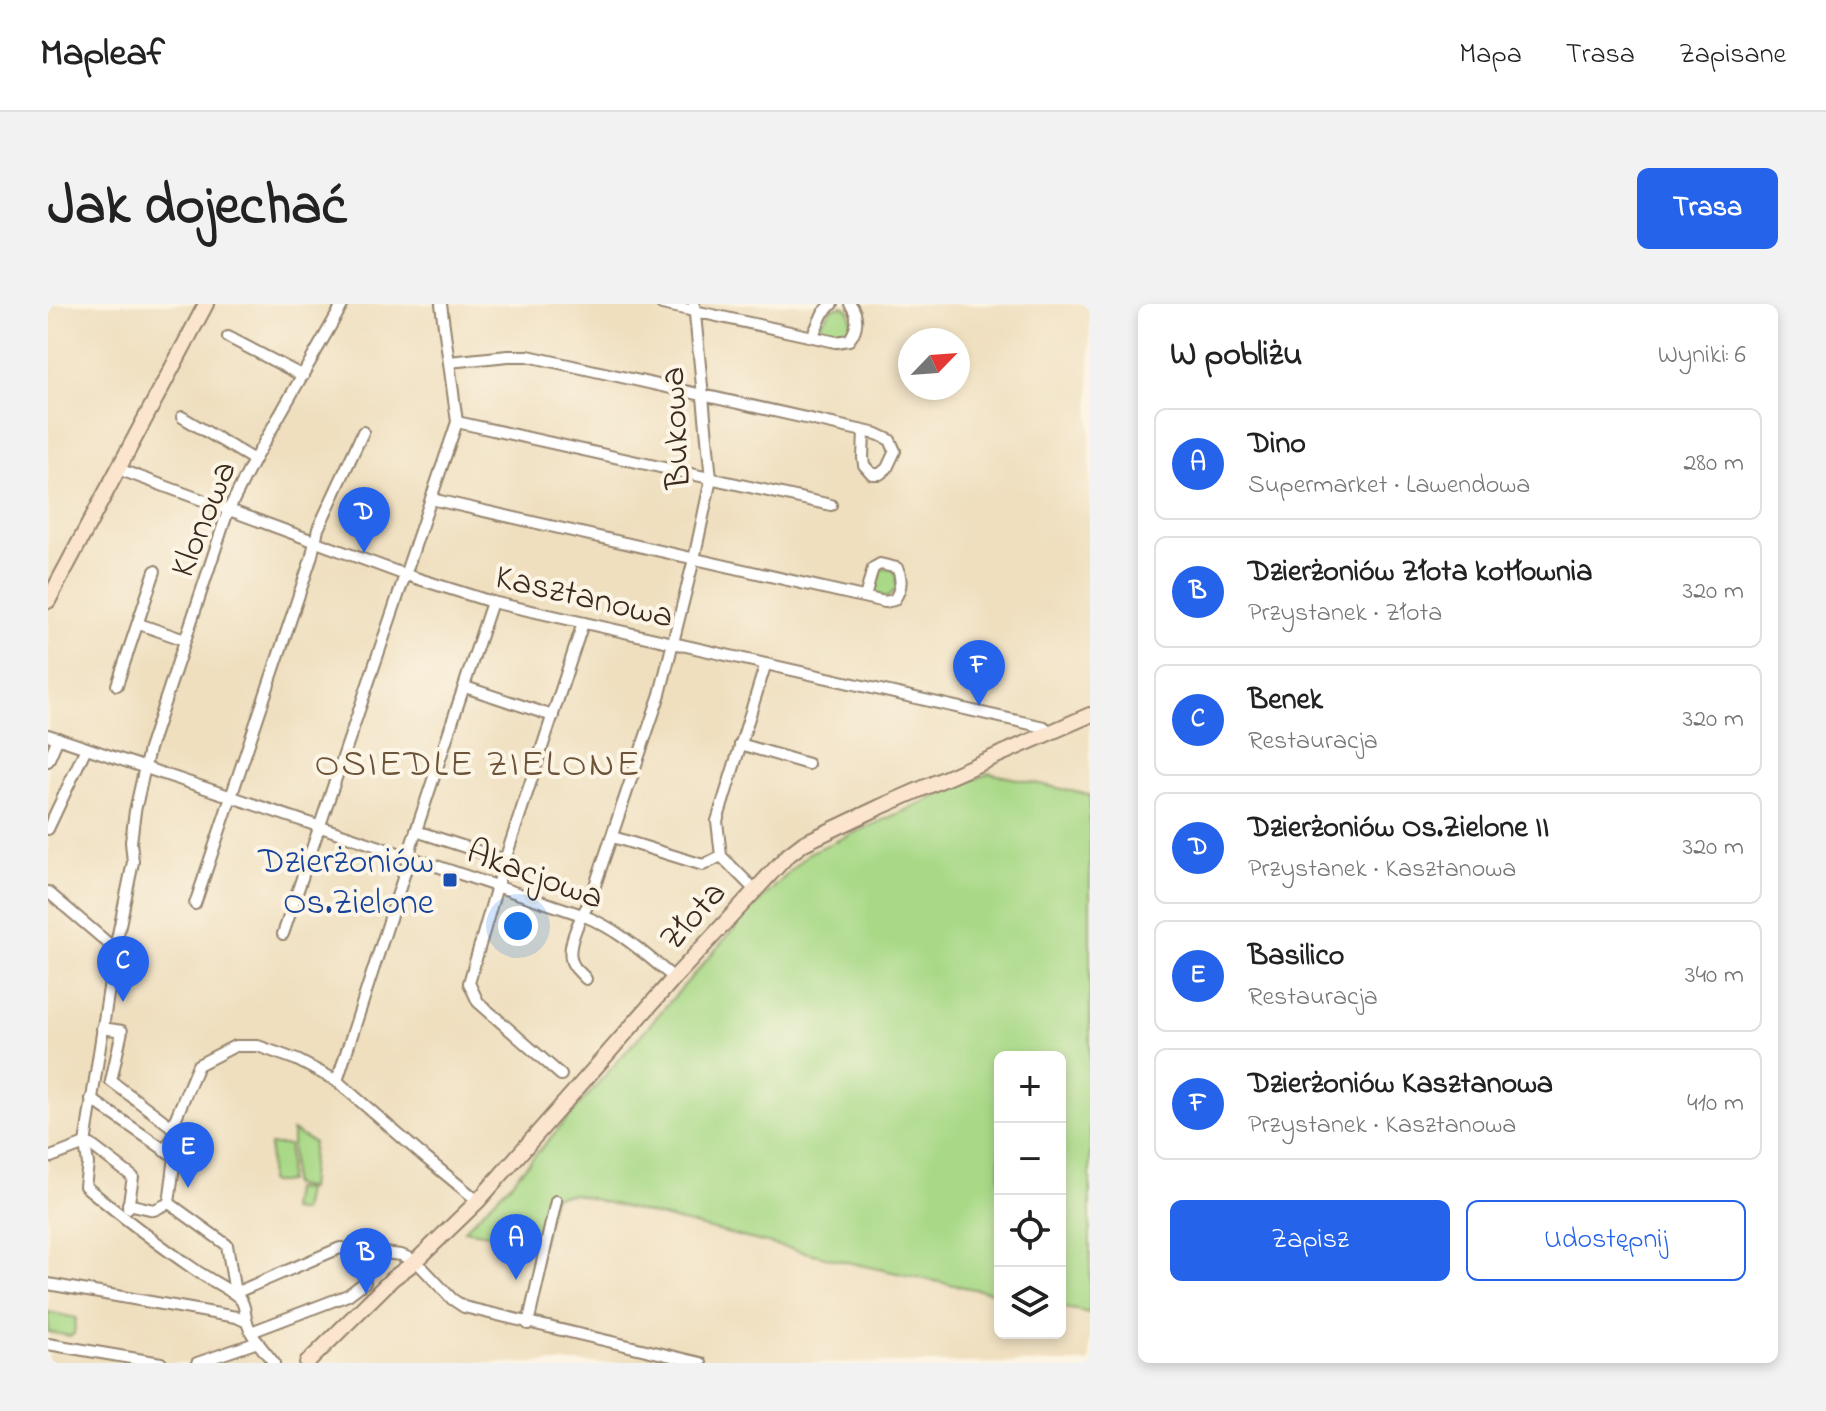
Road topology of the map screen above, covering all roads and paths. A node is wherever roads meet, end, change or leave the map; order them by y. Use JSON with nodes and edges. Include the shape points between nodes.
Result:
{"nodes":[{"id":1,"x":206,"y":304,"type":"edge"},
{"id":2,"x":343,"y":304,"type":"edge"},
{"id":3,"x":441,"y":304,"type":"edge"},
{"id":4,"x":662,"y":304,"type":"edge"},
{"id":5,"x":832,"y":304,"type":"edge"},
{"id":6,"x":850,"y":304,"type":"edge"},
{"id":7,"x":694,"y":307,"type":"edge"},
{"id":8,"x":813,"y":335,"type":"junction"},
{"id":9,"x":228,"y":337,"type":"dead end"},
{"id":10,"x":449,"y":362,"type":"junction"},
{"id":11,"x":303,"y":376,"type":"junction"},
{"id":12,"x":703,"y":395,"type":"junction"},
{"id":13,"x":182,"y":417,"type":"dead end"},
{"id":14,"x":457,"y":422,"type":"junction"},
{"id":15,"x":363,"y":432,"type":"dead end"},
{"id":16,"x":864,"y":432,"type":"dead end"},
{"id":17,"x":254,"y":460,"type":"junction"},
{"id":18,"x":118,"y":469,"type":"junction"},
{"id":19,"x":711,"y":479,"type":"junction"},
{"id":20,"x":431,"y":499,"type":"junction"},
{"id":21,"x":831,"y":505,"type":"dead end"},
{"id":22,"x":228,"y":511,"type":"junction"},
{"id":23,"x":315,"y":542,"type":"junction"},
{"id":24,"x":694,"y":559,"type":"junction"},
{"id":25,"x":155,"y":571,"type":"dead end"},
{"id":26,"x":403,"y":574,"type":"junction"},
{"id":27,"x":865,"y":597,"type":"dead end"},
{"id":28,"x":48,"y":601,"type":"edge"},
{"id":29,"x":492,"y":602,"type":"junction"},
{"id":30,"x":583,"y":623,"type":"junction"},
{"id":31,"x":139,"y":624,"type":"junction"},
{"id":32,"x":185,"y":640,"type":"junction"},
{"id":33,"x":674,"y":644,"type":"junction"},
{"id":34,"x":765,"y":666,"type":"junction"},
{"id":35,"x":117,"y":685,"type":"dead end"},
{"id":36,"x":465,"y":687,"type":"junction"},
{"id":37,"x":1090,"y":715,"type":"edge"},
{"id":38,"x":553,"y":716,"type":"junction"},
{"id":39,"x":1017,"y":721,"type":"junction"},
{"id":40,"x":1051,"y":732,"type":"junction"},
{"id":41,"x":53,"y":737,"type":"edge"},
{"id":42,"x":740,"y":744,"type":"junction"},
{"id":43,"x":1026,"y":744,"type":"junction"},
{"id":44,"x":86,"y":748,"type":"junction"},
{"id":45,"x":48,"y":761,"type":"edge"},
{"id":46,"x":808,"y":764,"type":"dead end"},
{"id":47,"x":144,"y":768,"type":"junction"},
{"id":48,"x":231,"y":797,"type":"junction"},
{"id":49,"x":319,"y":826,"type":"junction"},
{"id":50,"x":48,"y":829,"type":"edge"},
{"id":51,"x":416,"y":831,"type":"junction"},
{"id":52,"x":613,"y":837,"type":"junction"},
{"id":53,"x":721,"y":856,"type":"junction"},
{"id":54,"x":409,"y":857,"type":"junction"},
{"id":55,"x":505,"y":860,"type":"junction"},
{"id":56,"x":498,"y":886,"type":"junction"},
{"id":57,"x":754,"y":889,"type":"junction"},
{"id":58,"x":48,"y":892,"type":"edge"},
{"id":59,"x":195,"y":904,"type":"dead end"},
{"id":60,"x":582,"y":915,"type":"junction"},
{"id":61,"x":283,"y":934,"type":"dead end"},
{"id":62,"x":115,"y":949,"type":"junction"},
{"id":63,"x":674,"y":978,"type":"junction"},
{"id":64,"x":586,"y":979,"type":"dead end"},
{"id":65,"x":102,"y":1028,"type":"junction"},
{"id":66,"x":561,"y":1075,"type":"dead end"},
{"id":67,"x":337,"y":1081,"type":"junction"},
{"id":68,"x":91,"y":1099,"type":"junction"},
{"id":69,"x":172,"y":1127,"type":"junction"},
{"id":70,"x":85,"y":1144,"type":"junction"},
{"id":71,"x":164,"y":1151,"type":"junction"},
{"id":72,"x":48,"y":1158,"type":"edge"},
{"id":73,"x":478,"y":1201,"type":"junction"},
{"id":74,"x":556,"y":1201,"type":"dead end"},
{"id":75,"x":169,"y":1203,"type":"junction"},
{"id":76,"x":128,"y":1204,"type":"junction"},
{"id":77,"x":125,"y":1219,"type":"junction"},
{"id":78,"x":416,"y":1261,"type":"junction"},
{"id":79,"x":365,"y":1282,"type":"dead end"},
{"id":80,"x":48,"y":1284,"type":"edge"},
{"id":81,"x":235,"y":1293,"type":"junction"},
{"id":82,"x":528,"y":1324,"type":"junction"},
{"id":83,"x":252,"y":1332,"type":"junction"},
{"id":84,"x":48,"y":1344,"type":"edge"},
{"id":85,"x":161,"y":1363,"type":"edge"},
{"id":86,"x":197,"y":1363,"type":"edge"},
{"id":87,"x":274,"y":1363,"type":"edge"},
{"id":88,"x":307,"y":1363,"type":"edge"},
{"id":89,"x":701,"y":1363,"type":"edge"}],
"edges":[{"from":1,"to":18,"type":"street"},
{"from":2,"to":11,"type":"street","name":"Klonowa"},
{"from":3,"to":10,"type":"street"},
{"from":4,"to":7,"type":"street"},
{"from":5,"to":8,"type":"street"},
{"from":6,"to":8,"type":"street","via":[[856,316],[849,340]]},
{"from":7,"to":8,"type":"street"},
{"from":7,"to":12,"type":"street","name":"Bukowa"},
{"from":9,"to":11,"type":"street"},
{"from":10,"to":12,"type":"street","via":[[528,356]]},
{"from":10,"to":14,"type":"street"},
{"from":11,"to":17,"type":"street","name":"Klonowa"},
{"from":12,"to":16,"type":"street"},
{"from":12,"to":19,"type":"street","name":"Bukowa"},
{"from":13,"to":17,"type":"street"},
{"from":14,"to":19,"type":"street"},
{"from":14,"to":20,"type":"street"},
{"from":15,"to":23,"type":"street"},
{"from":17,"to":22,"type":"street","name":"Klonowa"},
{"from":18,"to":22,"type":"street","name":"Kasztanowa"},
{"from":18,"to":28,"type":"street"},
{"from":19,"to":21,"type":"street"},
{"from":19,"to":24,"type":"street","name":"Bukowa"},
{"from":20,"to":24,"type":"street"},
{"from":20,"to":26,"type":"street"},
{"from":22,"to":23,"type":"street","name":"Kasztanowa"},
{"from":22,"to":32,"type":"street","name":"Klonowa"},
{"from":23,"to":26,"type":"street","name":"Kasztanowa"},
{"from":23,"to":48,"type":"street"},
{"from":24,"to":27,"type":"street"},
{"from":24,"to":33,"type":"street","name":"Bukowa"},
{"from":25,"to":31,"type":"street"},
{"from":26,"to":29,"type":"street","name":"Kasztanowa"},
{"from":26,"to":49,"type":"street"},
{"from":29,"to":30,"type":"street","name":"Kasztanowa"},
{"from":29,"to":36,"type":"street"},
{"from":30,"to":33,"type":"street","name":"Kasztanowa"},
{"from":30,"to":38,"type":"street"},
{"from":31,"to":32,"type":"street"},
{"from":31,"to":35,"type":"street"},
{"from":32,"to":47,"type":"street","name":"Klonowa"},
{"from":33,"to":34,"type":"street","name":"Kasztanowa"},
{"from":33,"to":52,"type":"street","name":"Bukowa"},
{"from":34,"to":39,"type":"street","name":"Kasztanowa"},
{"from":34,"to":42,"type":"street"},
{"from":36,"to":38,"type":"street"},
{"from":36,"to":51,"type":"street"},
{"from":37,"to":40,"type":"street","name":"Złota"},
{"from":38,"to":55,"type":"street"},
{"from":39,"to":40,"type":"street","name":"Kasztanowa"},
{"from":39,"to":43,"type":"street"},
{"from":40,"to":43,"type":"street","name":"Złota"},
{"from":41,"to":44,"type":"street","name":"Akacjowa"},
{"from":41,"to":45,"type":"street"},
{"from":42,"to":46,"type":"street"},
{"from":42,"to":53,"type":"street","via":[[717,821]]},
{"from":43,"to":57,"type":"street","name":"Złota","via":[[804,843]]},
{"from":44,"to":47,"type":"street","name":"Akacjowa"},
{"from":44,"to":50,"type":"street"},
{"from":47,"to":48,"type":"street","name":"Akacjowa"},
{"from":47,"to":62,"type":"street","name":"Klonowa","via":[[131,834],[133,862]]},
{"from":48,"to":49,"type":"street","name":"Akacjowa"},
{"from":48,"to":59,"type":"street"},
{"from":49,"to":54,"type":"street","name":"Akacjowa"},
{"from":49,"to":61,"type":"street"},
{"from":51,"to":54,"type":"street"},
{"from":51,"to":55,"type":"street","name":"Akacjowa"},
{"from":52,"to":53,"type":"street","via":[[703,865]]},
{"from":52,"to":60,"type":"street","name":"Bukowa"},
{"from":53,"to":57,"type":"street"},
{"from":54,"to":56,"type":"street","name":"Akacjowa"},
{"from":54,"to":67,"type":"street"},
{"from":55,"to":56,"type":"street"},
{"from":56,"to":60,"type":"street","name":"Akacjowa"},
{"from":56,"to":66,"type":"street","via":[[469,983],[478,1002]]},
{"from":57,"to":63,"type":"street","name":"Złota"},
{"from":58,"to":62,"type":"street"},
{"from":60,"to":63,"type":"street","name":"Akacjowa","via":[[628,939]]},
{"from":60,"to":64,"type":"street","name":"Bukowa","via":[[570,955]]},
{"from":62,"to":65,"type":"street","name":"Klonowa"},
{"from":63,"to":73,"type":"street","name":"Złota"},
{"from":65,"to":68,"type":"street","name":"Klonowa"},
{"from":65,"to":69,"type":"street","via":[[122,1031],[111,1081]]},
{"from":67,"to":69,"type":"street","via":[[258,1046],[235,1046],[198,1065]]},
{"from":67,"to":73,"type":"street"},
{"from":68,"to":70,"type":"street","name":"Klonowa"},
{"from":68,"to":71,"type":"street"},
{"from":69,"to":71,"type":"street","via":[[174,1136]]},
{"from":70,"to":72,"type":"street"},
{"from":70,"to":76,"type":"street","via":[[133,1177]]},
{"from":70,"to":77,"type":"street","name":"Klonowa","via":[[85,1186]]},
{"from":71,"to":75,"type":"street","via":[[175,1157]]},
{"from":73,"to":78,"type":"street","name":"Złota"},
{"from":74,"to":82,"type":"street"},
{"from":75,"to":76,"type":"street","via":[[154,1210]]},
{"from":75,"to":81,"type":"street","via":[[227,1245]]},
{"from":76,"to":77,"type":"street"},
{"from":77,"to":81,"type":"street"},
{"from":78,"to":81,"type":"street","via":[[340,1248]]},
{"from":78,"to":82,"type":"street","via":[[464,1307]]},
{"from":78,"to":88,"type":"street","name":"Złota"},
{"from":79,"to":83,"type":"street","via":[[348,1295]]},
{"from":80,"to":83,"type":"street","via":[[236,1317]]},
{"from":81,"to":83,"type":"street","via":[[244,1302]]},
{"from":82,"to":89,"type":"street"},
{"from":83,"to":86,"type":"street"},
{"from":83,"to":87,"type":"street"},
{"from":84,"to":85,"type":"street"}]}
